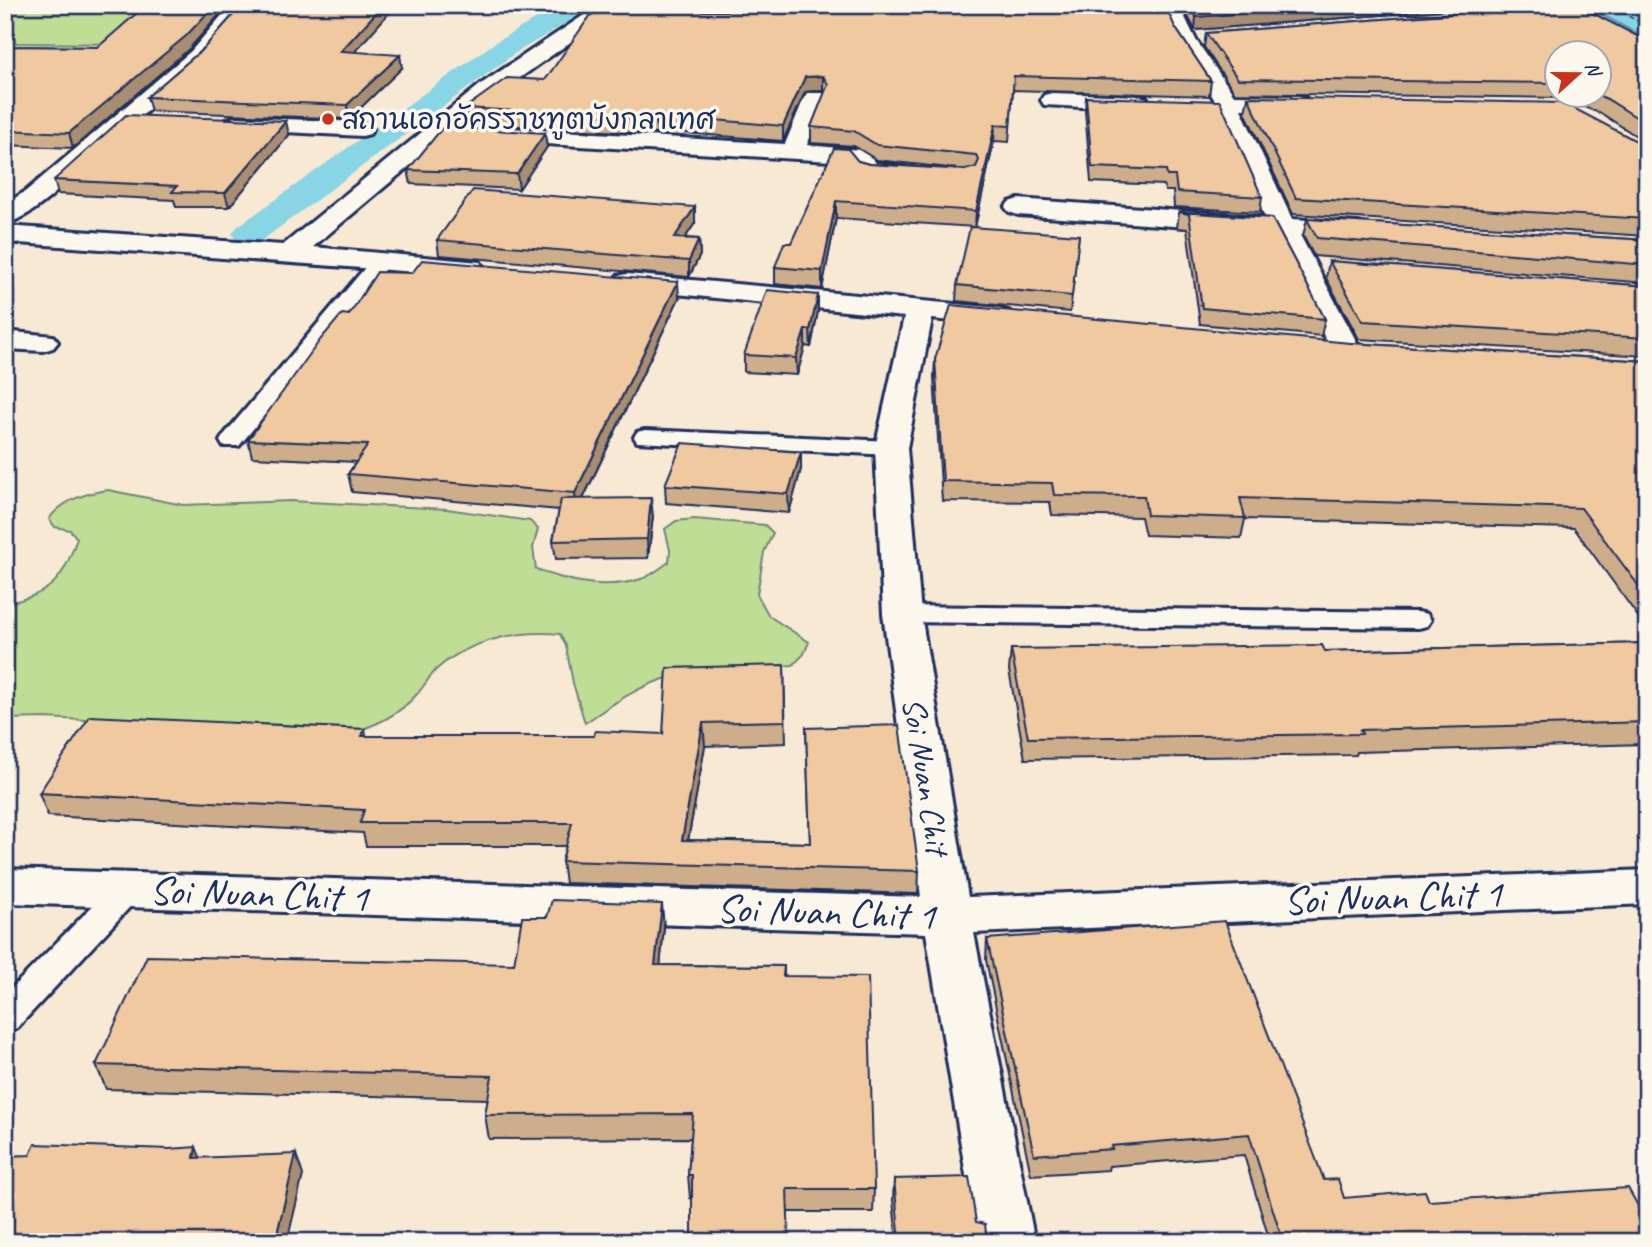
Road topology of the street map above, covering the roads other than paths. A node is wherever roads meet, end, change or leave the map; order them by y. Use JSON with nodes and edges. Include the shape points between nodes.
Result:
{"nodes":[{"id":1,"x":1169,"y":5,"type":"edge"},
{"id":2,"x":241,"y":6,"type":"edge"},
{"id":3,"x":266,"y":8,"type":"edge"},
{"id":4,"x":624,"y":10,"type":"edge"},
{"id":5,"x":1213,"y":38,"type":"edge"},
{"id":6,"x":1186,"y":40,"type":"junction"},
{"id":7,"x":815,"y":98,"type":"edge"},
{"id":8,"x":1052,"y":100,"type":"edge"},
{"id":9,"x":1160,"y":104,"type":"edge"},
{"id":10,"x":1227,"y":104,"type":"junction"},
{"id":11,"x":1324,"y":104,"type":"edge"},
{"id":12,"x":1201,"y":105,"type":"edge"},
{"id":13,"x":124,"y":119,"type":"junction"},
{"id":14,"x":152,"y":120,"type":"edge"},
{"id":15,"x":208,"y":122,"type":"edge"},
{"id":16,"x":362,"y":129,"type":"dead end"},
{"id":17,"x":438,"y":131,"type":"junction"},
{"id":18,"x":793,"y":152,"type":"junction"},
{"id":19,"x":938,"y":176,"type":"edge"},
{"id":20,"x":1018,"y":207,"type":"dead end"},
{"id":21,"x":5,"y":216,"type":"edge"},
{"id":22,"x":1283,"y":226,"type":"junction"},
{"id":23,"x":1377,"y":232,"type":"edge"},
{"id":24,"x":5,"y":234,"type":"edge"},
{"id":25,"x":289,"y":253,"type":"junction"},
{"id":26,"x":381,"y":261,"type":"junction"},
{"id":27,"x":1303,"y":265,"type":"junction"},
{"id":28,"x":1330,"y":268,"type":"edge"},
{"id":29,"x":503,"y":271,"type":"edge"},
{"id":30,"x":598,"y":279,"type":"edge"},
{"id":31,"x":920,"y":309,"type":"junction"},
{"id":32,"x":1030,"y":320,"type":"edge"},
{"id":33,"x":5,"y":340,"type":"edge"},
{"id":34,"x":43,"y":342,"type":"dead end"},
{"id":35,"x":1346,"y":350,"type":"edge"},
{"id":36,"x":645,"y":438,"type":"dead end"},
{"id":37,"x":231,"y":441,"type":"dead end"},
{"id":38,"x":891,"y":448,"type":"junction"},
{"id":39,"x":902,"y":614,"type":"junction"},
{"id":40,"x":1418,"y":620,"type":"dead end"},
{"id":41,"x":5,"y":886,"type":"edge"},
{"id":42,"x":1647,"y":887,"type":"edge"},
{"id":43,"x":128,"y":890,"type":"junction"},
{"id":44,"x":947,"y":916,"type":"junction"},
{"id":45,"x":5,"y":1018,"type":"edge"},
{"id":46,"x":1006,"y":1242,"type":"edge"}],
"edges":[{"from":1,"to":6,"type":"street"},
{"from":2,"to":3,"type":"street"},
{"from":2,"to":13,"type":"street","via":[[198,55]]},
{"from":4,"to":17,"type":"street","via":[[593,16]]},
{"from":5,"to":6,"type":"street"},
{"from":6,"to":10,"type":"street"},
{"from":7,"to":18,"type":"street"},
{"from":8,"to":9,"type":"street"},
{"from":10,"to":11,"type":"street"},
{"from":10,"to":12,"type":"street"},
{"from":10,"to":22,"type":"street"},
{"from":13,"to":14,"type":"street"},
{"from":13,"to":21,"type":"street"},
{"from":15,"to":16,"type":"street"},
{"from":17,"to":18,"type":"street"},
{"from":17,"to":25,"type":"street"},
{"from":18,"to":19,"type":"street","via":[[852,155],[869,170]]},
{"from":20,"to":22,"type":"street"},
{"from":22,"to":23,"type":"street"},
{"from":22,"to":27,"type":"street"},
{"from":24,"to":25,"type":"street"},
{"from":25,"to":26,"type":"street"},
{"from":26,"to":29,"type":"street"},
{"from":26,"to":37,"type":"lane"},
{"from":27,"to":28,"type":"street"},
{"from":27,"to":35,"type":"street"},
{"from":30,"to":31,"type":"street"},
{"from":31,"to":32,"type":"street"},
{"from":31,"to":38,"type":"street","name":"Soi Nuan Chit"},
{"from":33,"to":34,"type":"street"},
{"from":36,"to":38,"type":"lane"},
{"from":38,"to":39,"type":"street","name":"Soi Nuan Chit"},
{"from":39,"to":40,"type":"lane"},
{"from":39,"to":44,"type":"street","name":"Soi Nuan Chit"},
{"from":41,"to":43,"type":"street","name":"Soi Nuan Chit 1"},
{"from":42,"to":44,"type":"street","name":"Soi Nuan Chit 1"},
{"from":43,"to":44,"type":"street","name":"Soi Nuan Chit 1"},
{"from":43,"to":45,"type":"lane"},
{"from":44,"to":46,"type":"street","name":"Soi Nuan Chit"}]}
